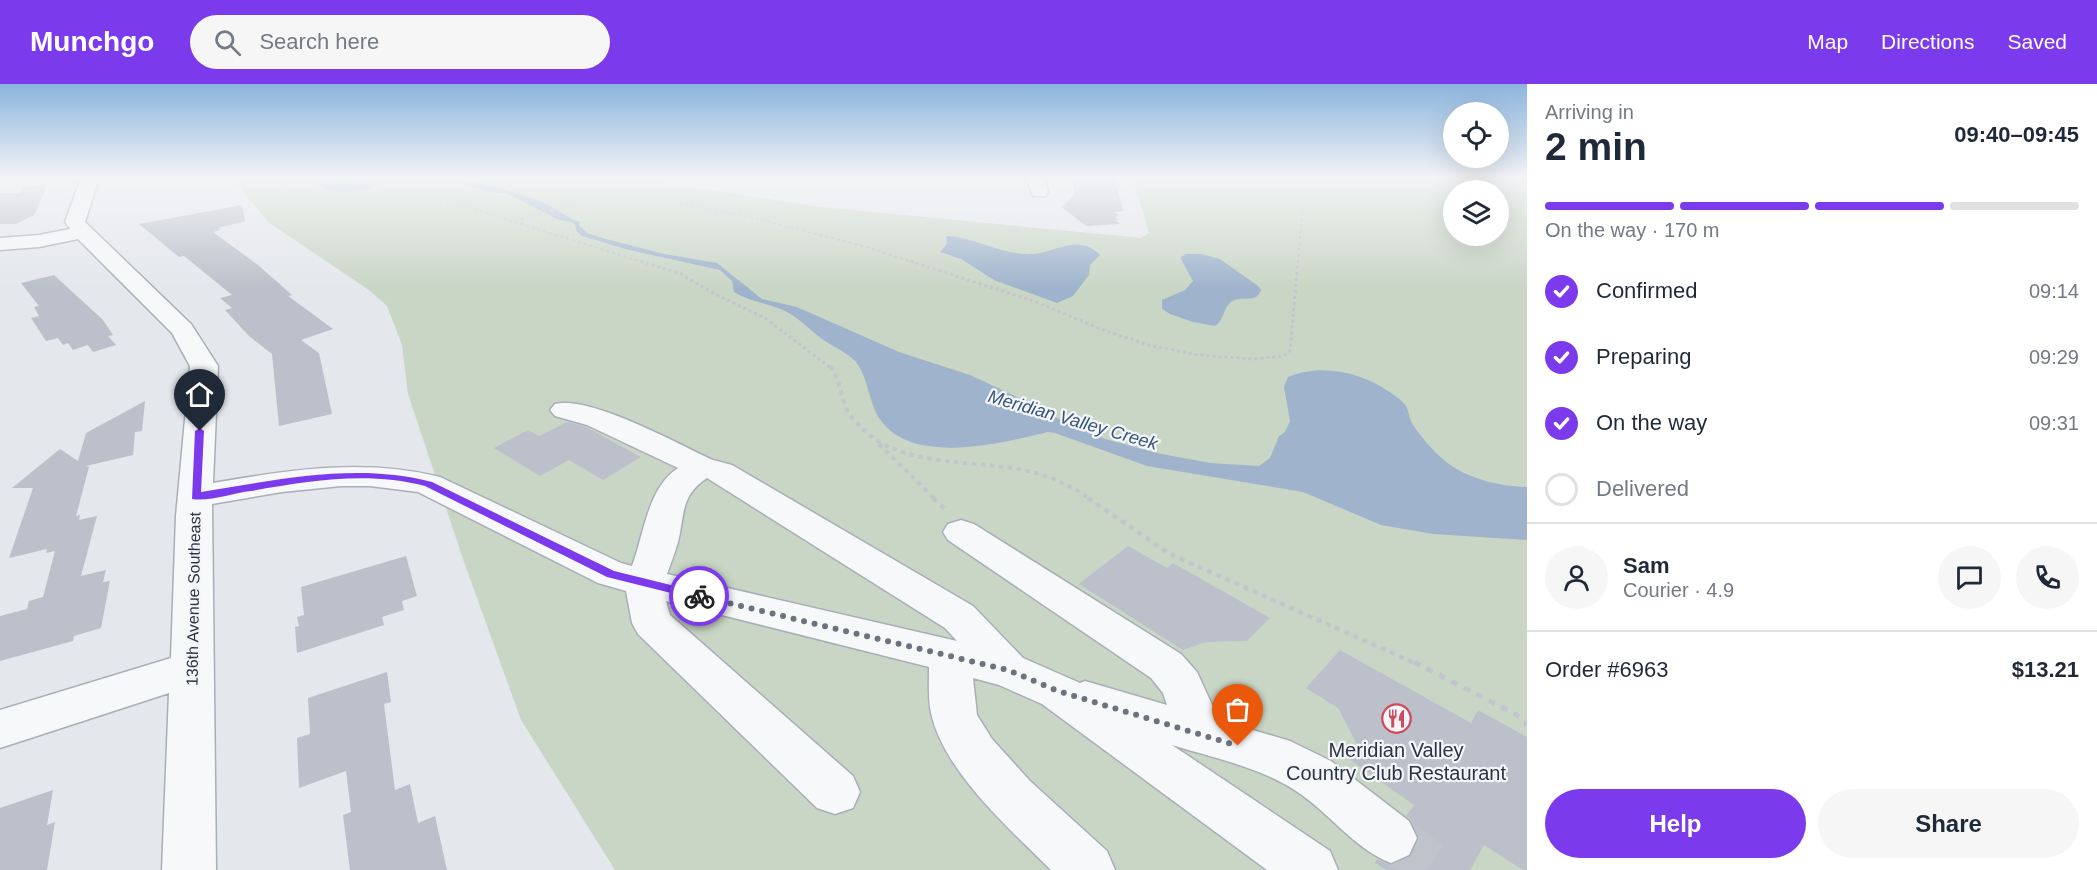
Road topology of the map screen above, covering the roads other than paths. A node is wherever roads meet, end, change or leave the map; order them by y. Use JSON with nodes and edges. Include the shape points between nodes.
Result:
{"nodes":[{"id":1,"x":76,"y":215,"type":"edge"},
{"id":2,"x":82,"y":232,"type":"junction"},
{"id":3,"x":0,"y":244,"type":"edge"},
{"id":4,"x":565,"y":410,"type":"dead end"},
{"id":5,"x":702,"y":467,"type":"junction"},
{"id":6,"x":195,"y":496,"type":"junction"},
{"id":7,"x":961,"y":532,"type":"road end"},
{"id":8,"x":645,"y":584,"type":"junction"},
{"id":9,"x":950,"y":656,"type":"junction"},
{"id":10,"x":192,"y":669,"type":"junction"},
{"id":11,"x":1008,"y":670,"type":"junction"},
{"id":12,"x":1058,"y":691,"type":"junction"},
{"id":13,"x":0,"y":729,"type":"edge"},
{"id":14,"x":1203,"y":735,"type":"junction"},
{"id":15,"x":835,"y":792,"type":"dead end"},
{"id":16,"x":1391,"y":838,"type":"tunnel mouth"},
{"id":17,"x":189,"y":870,"type":"edge"},
{"id":18,"x":1088,"y":870,"type":"edge"},
{"id":19,"x":1311,"y":870,"type":"edge"}],
"edges":[{"from":1,"to":2,"type":"street","via":[[75,222]]},
{"from":2,"to":3,"type":"street"},
{"from":2,"to":6,"type":"street","name":"136th Avenue Southeast","via":[[182,328],[204,366]]},
{"from":4,"to":5,"type":"street","via":[[598,418]]},
{"from":5,"to":8,"type":"street","via":[[682,480],[668,502]]},
{"from":5,"to":11,"type":"street","via":[[720,472],[959,617]]},
{"from":6,"to":8,"type":"street","via":[[318,477],[401,477],[428,484],[611,574]]},
{"from":6,"to":10,"type":"street","name":"136th Avenue Southeast"},
{"from":7,"to":14,"type":"street","via":[[1166,666],[1180,684]]},
{"from":8,"to":9,"type":"street"},
{"from":8,"to":15,"type":"street","via":[[652,623]]},
{"from":9,"to":11,"type":"street"},
{"from":9,"to":18,"type":"street","via":[[954,716],[967,743],[1002,786]]},
{"from":10,"to":13,"type":"street"},
{"from":10,"to":17,"type":"street","name":"136th Avenue Southeast"},
{"from":11,"to":12,"type":"street"},
{"from":12,"to":14,"type":"street"},
{"from":12,"to":19,"type":"street"},
{"from":14,"to":16,"type":"street","via":[[1273,756],[1314,776]]}]}
